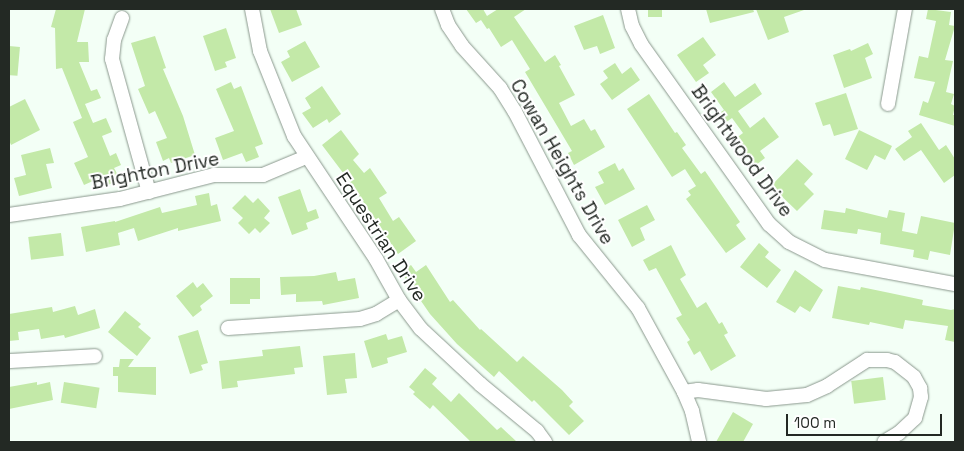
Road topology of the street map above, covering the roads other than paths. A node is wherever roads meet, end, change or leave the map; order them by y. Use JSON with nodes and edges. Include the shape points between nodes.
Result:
{"nodes":[{"id":1,"x":252,"y":9,"type":"edge"},
{"id":2,"x":442,"y":9,"type":"edge"},
{"id":3,"x":628,"y":9,"type":"edge"},
{"id":4,"x":905,"y":9,"type":"edge"},
{"id":5,"x":122,"y":18,"type":"dead end"},
{"id":6,"x":888,"y":104,"type":"dead end"},
{"id":7,"x":306,"y":157,"type":"junction"},
{"id":8,"x":149,"y":192,"type":"junction"},
{"id":9,"x":9,"y":215,"type":"edge"},
{"id":10,"x":955,"y":284,"type":"edge"},
{"id":11,"x":399,"y":300,"type":"junction"},
{"id":12,"x":228,"y":328,"type":"dead end"},
{"id":13,"x":95,"y":356,"type":"dead end"},
{"id":14,"x":9,"y":361,"type":"edge"},
{"id":15,"x":684,"y":392,"type":"junction"},
{"id":16,"x":545,"y":442,"type":"edge"},
{"id":17,"x":699,"y":442,"type":"edge"},
{"id":18,"x":884,"y":442,"type":"edge"}],
"edges":[{"from":1,"to":7,"type":"street","name":"Equestrian Drive","via":[[268,74]]},
{"from":2,"to":15,"type":"street","name":"Cowan Heights Drive","via":[[462,46],[500,88],[579,235],[638,308]]},
{"from":3,"to":10,"type":"street","name":"Brightwood Drive","via":[[641,44],[769,224],[789,242],[826,260]]},
{"from":4,"to":6,"type":"street"},
{"from":5,"to":8,"type":"street","via":[[114,40],[112,60]]},
{"from":7,"to":8,"type":"street","name":"Brighton Drive","via":[[263,175],[214,175]]},
{"from":7,"to":11,"type":"street","name":"Equestrian Drive","via":[[355,227]]},
{"from":8,"to":9,"type":"street","name":"Brighton Drive"},
{"from":11,"to":12,"type":"street","via":[[376,314],[360,319]]},
{"from":11,"to":16,"type":"street","name":"Equestrian Drive","via":[[421,330],[537,431]]},
{"from":13,"to":14,"type":"street"},
{"from":15,"to":17,"type":"street","name":"Cowan Heights Drive"},
{"from":15,"to":18,"type":"street","via":[[698,390],[766,399],[807,395],[867,360],[887,360],[895,362],[914,377],[921,397],[915,418],[899,434]]}]}
